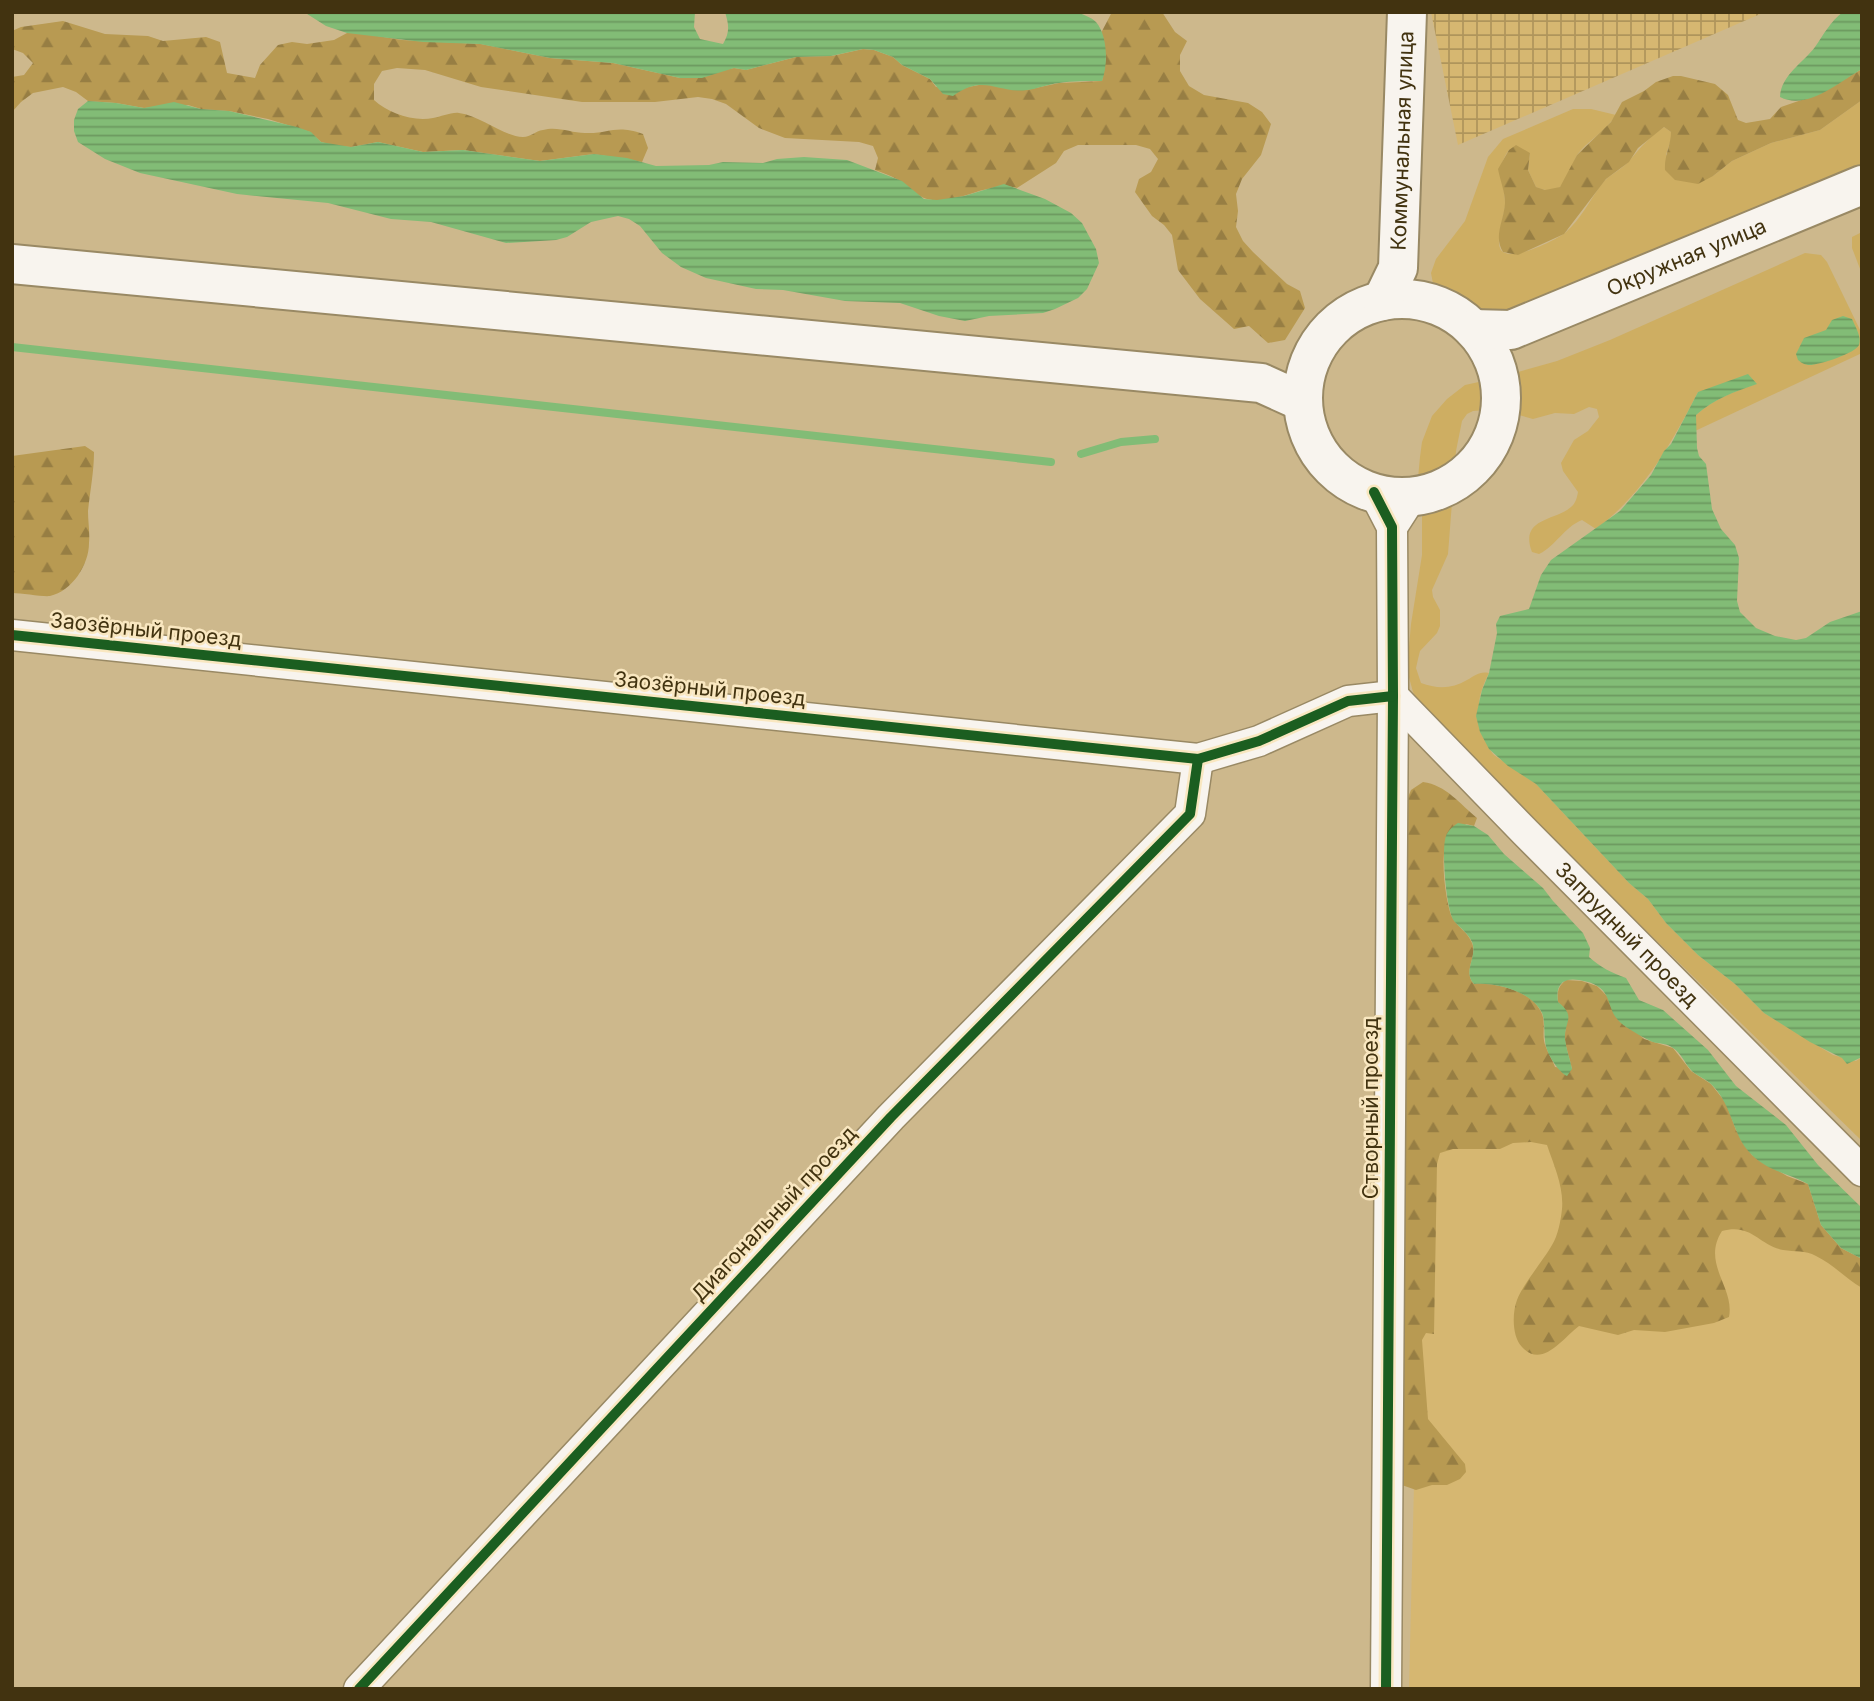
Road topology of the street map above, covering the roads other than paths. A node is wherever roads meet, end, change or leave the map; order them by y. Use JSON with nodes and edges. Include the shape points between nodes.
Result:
{"nodes":[{"id":1,"x":1407,"y":12,"type":"edge"},
{"id":2,"x":1862,"y":185,"type":"edge"},
{"id":3,"x":12,"y":264,"type":"edge"},
{"id":4,"x":1400,"y":290,"type":"junction"},
{"id":5,"x":1492,"y":339,"type":"junction"},
{"id":6,"x":1305,"y":386,"type":"junction"},
{"id":7,"x":1402,"y":512,"type":"junction"},
{"id":8,"x":12,"y":635,"type":"edge"},
{"id":9,"x":1393,"y":696,"type":"junction"},
{"id":10,"x":1198,"y":759,"type":"junction"},
{"id":11,"x":1862,"y":1171,"type":"edge"},
{"id":12,"x":359,"y":1689,"type":"edge"},
{"id":13,"x":1386,"y":1689,"type":"edge"}],
"edges":[{"from":1,"to":4,"type":"main road","name":"Коммунальная улица"},
{"from":2,"to":5,"type":"main road","name":"Окружная улица"},
{"from":3,"to":6,"type":"main road"},
{"from":4,"to":5,"type":"main road","via":[[1441,307]]},
{"from":4,"to":6,"type":"main road","via":[[1346,316],[1322,339]]},
{"from":5,"to":7,"type":"main road","via":[[1501,410],[1492,441],[1474,467]]},
{"from":6,"to":7,"type":"main road","via":[[1310,435],[1328,463],[1354,485],[1385,496]]},
{"from":7,"to":9,"type":"street","name":"Створный проезд"},
{"from":8,"to":10,"type":"street","name":"Заозёрный проезд"},
{"from":9,"to":10,"type":"street","name":"Заозёрный проезд","via":[[1348,701],[1259,741]]},
{"from":9,"to":11,"type":"street","name":"Запрудный проезд"},
{"from":9,"to":13,"type":"street","name":"Створный проезд"},
{"from":10,"to":12,"type":"street","name":"Диагональный проезд","via":[[1190,814],[891,1117]]}]}
